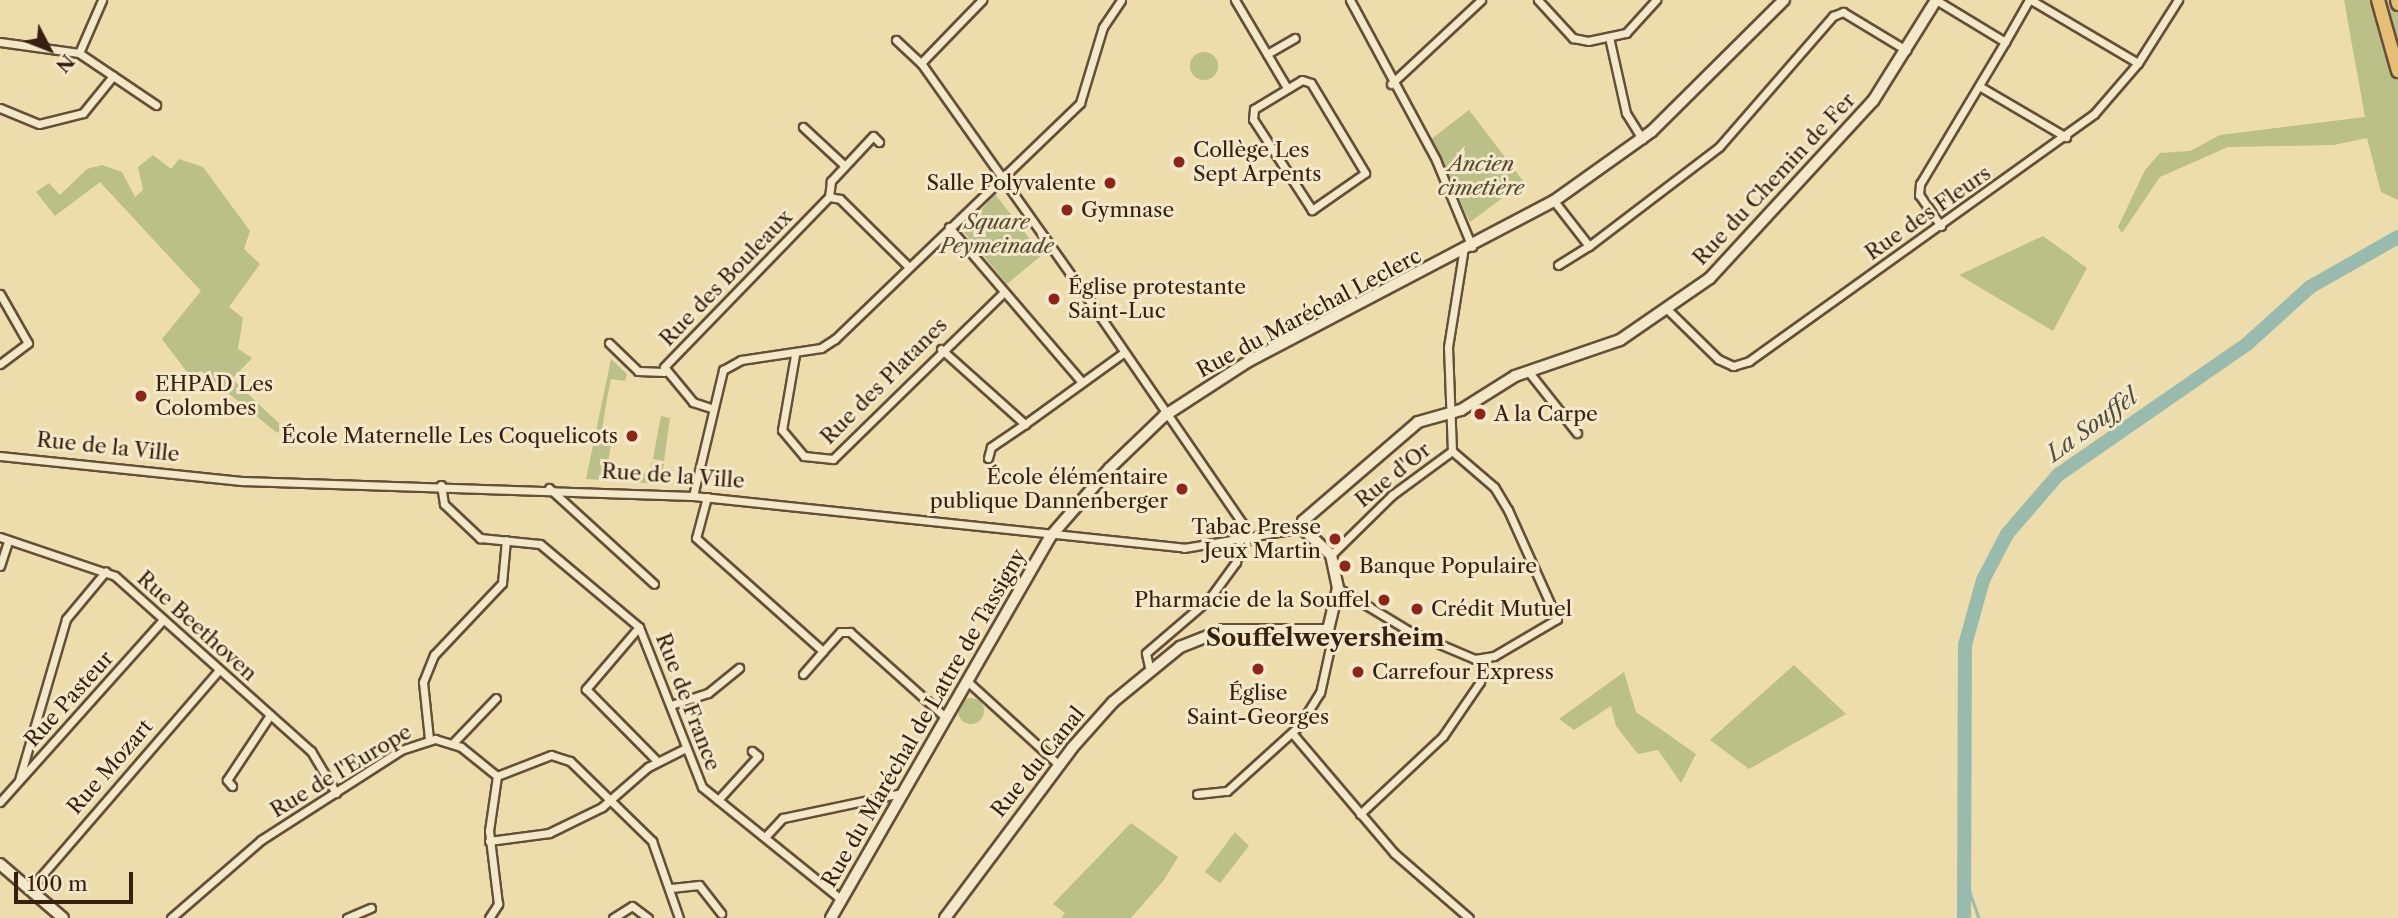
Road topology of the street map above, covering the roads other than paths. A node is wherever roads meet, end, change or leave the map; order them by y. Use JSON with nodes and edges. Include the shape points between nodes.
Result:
{"nodes":[{"id":1,"x":102,"y":0,"type":"edge"},
{"id":2,"x":982,"y":0,"type":"edge"},
{"id":3,"x":1121,"y":0,"type":"edge"},
{"id":4,"x":1236,"y":0,"type":"edge"},
{"id":5,"x":1350,"y":0,"type":"edge"},
{"id":6,"x":1481,"y":0,"type":"edge"},
{"id":7,"x":1538,"y":0,"type":"edge"},
{"id":8,"x":1656,"y":0,"type":"edge"},
{"id":9,"x":1784,"y":0,"type":"edge"},
{"id":10,"x":1936,"y":0,"type":"edge"},
{"id":11,"x":2030,"y":0,"type":"edge"},
{"id":12,"x":2178,"y":0,"type":"edge"},
{"id":13,"x":2378,"y":0,"type":"edge"},
{"id":14,"x":1609,"y":37,"type":"junction"},
{"id":15,"x":1294,"y":38,"type":"dead end"},
{"id":16,"x":895,"y":40,"type":"dead end"},
{"id":17,"x":0,"y":41,"type":"edge"},
{"id":18,"x":2004,"y":42,"type":"junction"},
{"id":19,"x":1906,"y":50,"type":"junction"},
{"id":20,"x":79,"y":53,"type":"junction"},
{"id":21,"x":1268,"y":54,"type":"junction"},
{"id":22,"x":921,"y":62,"type":"junction"},
{"id":23,"x":2138,"y":63,"type":"junction"},
{"id":24,"x":2398,"y":71,"type":"edge"},
{"id":25,"x":113,"y":76,"type":"junction"},
{"id":26,"x":1391,"y":84,"type":"junction"},
{"id":27,"x":1979,"y":86,"type":"junction"},
{"id":28,"x":1287,"y":88,"type":"junction"},
{"id":29,"x":156,"y":105,"type":"dead end"},
{"id":30,"x":0,"y":108,"type":"edge"},
{"id":31,"x":803,"y":127,"type":"dead end"},
{"id":32,"x":2066,"y":137,"type":"junction"},
{"id":33,"x":1642,"y":139,"type":"junction"},
{"id":34,"x":879,"y":142,"type":"dead end"},
{"id":35,"x":845,"y":166,"type":"junction"},
{"id":36,"x":999,"y":178,"type":"junction"},
{"id":37,"x":829,"y":193,"type":"junction"},
{"id":38,"x":1554,"y":201,"type":"junction"},
{"id":39,"x":1941,"y":226,"type":"junction"},
{"id":40,"x":949,"y":227,"type":"junction"},
{"id":41,"x":1589,"y":246,"type":"junction"},
{"id":42,"x":1468,"y":250,"type":"junction"},
{"id":43,"x":1558,"y":265,"type":"dead end"},
{"id":44,"x":908,"y":267,"type":"junction"},
{"id":45,"x":1003,"y":292,"type":"junction"},
{"id":46,"x":0,"y":295,"type":"edge"},
{"id":47,"x":1668,"y":310,"type":"junction"},
{"id":48,"x":609,"y":343,"type":"dead end"},
{"id":49,"x":941,"y":349,"type":"junction"},
{"id":50,"x":1123,"y":353,"type":"junction"},
{"id":51,"x":794,"y":355,"type":"junction"},
{"id":52,"x":0,"y":364,"type":"edge"},
{"id":53,"x":1528,"y":371,"type":"junction"},
{"id":54,"x":664,"y":372,"type":"junction"},
{"id":55,"x":1081,"y":381,"type":"junction"},
{"id":56,"x":710,"y":408,"type":"junction"},
{"id":57,"x":1451,"y":413,"type":"junction"},
{"id":58,"x":1164,"y":416,"type":"junction"},
{"id":59,"x":1024,"y":424,"type":"junction"},
{"id":60,"x":1577,"y":433,"type":"dead end"},
{"id":61,"x":1452,"y":451,"type":"junction"},
{"id":62,"x":0,"y":456,"type":"edge"},
{"id":63,"x":988,"y":458,"type":"dead end"},
{"id":64,"x":441,"y":485,"type":"junction"},
{"id":65,"x":548,"y":488,"type":"junction"},
{"id":66,"x":693,"y":496,"type":"junction"},
{"id":67,"x":708,"y":497,"type":"junction"},
{"id":68,"x":1301,"y":528,"type":"junction"},
{"id":69,"x":0,"y":537,"type":"edge"},
{"id":70,"x":1050,"y":537,"type":"junction"},
{"id":71,"x":506,"y":540,"type":"junction"},
{"id":72,"x":1243,"y":541,"type":"junction"},
{"id":73,"x":8,"y":542,"type":"junction"},
{"id":74,"x":1331,"y":555,"type":"junction"},
{"id":75,"x":0,"y":566,"type":"edge"},
{"id":76,"x":106,"y":571,"type":"junction"},
{"id":77,"x":654,"y":584,"type":"dead end"},
{"id":78,"x":1338,"y":588,"type":"junction"},
{"id":79,"x":163,"y":620,"type":"junction"},
{"id":80,"x":639,"y":627,"type":"junction"},
{"id":81,"x":1328,"y":630,"type":"junction"},
{"id":82,"x":823,"y":651,"type":"junction"},
{"id":83,"x":1485,"y":659,"type":"junction"},
{"id":84,"x":739,"y":668,"type":"dead end"},
{"id":85,"x":219,"y":670,"type":"junction"},
{"id":86,"x":1150,"y":671,"type":"junction"},
{"id":87,"x":803,"y":674,"type":"dead end"},
{"id":88,"x":966,"y":680,"type":"junction"},
{"id":89,"x":496,"y":698,"type":"dead end"},
{"id":90,"x":671,"y":705,"type":"junction"},
{"id":91,"x":270,"y":715,"type":"junction"},
{"id":92,"x":944,"y":717,"type":"junction"},
{"id":93,"x":1292,"y":733,"type":"junction"},
{"id":94,"x":429,"y":739,"type":"junction"},
{"id":95,"x":453,"y":743,"type":"junction"},
{"id":96,"x":685,"y":748,"type":"junction"},
{"id":97,"x":752,"y":751,"type":"dead end"},
{"id":98,"x":657,"y":761,"type":"junction"},
{"id":99,"x":1058,"y":764,"type":"junction"},
{"id":100,"x":497,"y":776,"type":"junction"},
{"id":101,"x":18,"y":782,"type":"junction"},
{"id":102,"x":232,"y":786,"type":"dead end"},
{"id":103,"x":336,"y":793,"type":"junction"},
{"id":104,"x":902,"y":793,"type":"junction"},
{"id":105,"x":1197,"y":794,"type":"dead end"},
{"id":106,"x":718,"y":800,"type":"junction"},
{"id":107,"x":0,"y":802,"type":"edge"},
{"id":108,"x":610,"y":802,"type":"junction"},
{"id":109,"x":1360,"y":814,"type":"junction"},
{"id":110,"x":765,"y":837,"type":"junction"},
{"id":111,"x":489,"y":841,"type":"junction"},
{"id":112,"x":0,"y":864,"type":"edge"},
{"id":113,"x":671,"y":888,"type":"junction"},
{"id":114,"x":30,"y":889,"type":"junction"},
{"id":115,"x":841,"y":899,"type":"junction"},
{"id":116,"x":371,"y":908,"type":"dead end"},
{"id":117,"x":721,"y":913,"type":"dead end"},
{"id":118,"x":63,"y":918,"type":"edge"},
{"id":119,"x":171,"y":918,"type":"edge"},
{"id":120,"x":347,"y":918,"type":"edge"},
{"id":121,"x":489,"y":918,"type":"edge"},
{"id":122,"x":613,"y":918,"type":"edge"},
{"id":123,"x":649,"y":918,"type":"edge"},
{"id":124,"x":679,"y":918,"type":"edge"},
{"id":125,"x":831,"y":918,"type":"edge"},
{"id":126,"x":945,"y":918,"type":"edge"},
{"id":127,"x":1469,"y":918,"type":"edge"}],
"edges":[{"from":1,"to":20,"type":"street"},
{"from":2,"to":22,"type":"street"},
{"from":3,"to":36,"type":"street","via":[[1103,27],[1083,100]]},
{"from":4,"to":21,"type":"street"},
{"from":5,"to":26,"type":"street"},
{"from":6,"to":26,"type":"street"},
{"from":7,"to":14,"type":"street","via":[[1573,38]]},
{"from":8,"to":14,"type":"street","via":[[1632,28]]},
{"from":9,"to":33,"type":"street","name":"Rue du Maréchal Leclerc"},
{"from":10,"to":18,"type":"street"},
{"from":10,"to":19,"type":"street","name":"Rue du Chemin de Fer"},
{"from":11,"to":18,"type":"street"},
{"from":11,"to":23,"type":"street"},
{"from":12,"to":23,"type":"street","name":"Rue des Fleurs"},
{"from":13,"to":24,"type":"highway"},
{"from":14,"to":33,"type":"street","via":[[1626,113]]},
{"from":15,"to":21,"type":"street"},
{"from":16,"to":22,"type":"street"},
{"from":17,"to":20,"type":"street"},
{"from":18,"to":27,"type":"street"},
{"from":19,"to":41,"type":"street","via":[[1843,12],[1833,16],[1719,147]]},
{"from":19,"to":47,"type":"street","name":"Rue du Chemin de Fer","via":[[1873,101],[1781,206]]},
{"from":20,"to":25,"type":"street"},
{"from":21,"to":28,"type":"street"},
{"from":22,"to":36,"type":"street"},
{"from":23,"to":32,"type":"street","name":"Rue des Fleurs"},
{"from":25,"to":29,"type":"street"},
{"from":25,"to":30,"type":"street","via":[[83,113],[39,124]]},
{"from":26,"to":42,"type":"street","via":[[1436,160]]},
{"from":27,"to":32,"type":"street"},
{"from":27,"to":39,"type":"street","via":[[1920,184],[1919,195]]},
{"from":28,"to":28,"type":"street","via":[[1311,83],[1365,173],[1312,210],[1253,119],[1254,110]]},
{"from":31,"to":35,"type":"street"},
{"from":32,"to":39,"type":"street","name":"Rue des Fleurs"},
{"from":33,"to":38,"type":"street","name":"Rue du Maréchal Leclerc"},
{"from":34,"to":35,"type":"street","name":"Rue des Bouleaux","via":[[873,136]]},
{"from":35,"to":37,"type":"street","name":"Rue des Bouleaux"},
{"from":36,"to":40,"type":"street"},
{"from":36,"to":50,"type":"street"},
{"from":37,"to":44,"type":"street"},
{"from":37,"to":54,"type":"street","name":"Rue des Bouleaux"},
{"from":38,"to":41,"type":"street"},
{"from":38,"to":42,"type":"street","name":"Rue du Maréchal Leclerc"},
{"from":39,"to":47,"type":"street","name":"Rue des Fleurs","via":[[1741,364],[1718,359]]},
{"from":40,"to":44,"type":"street"},
{"from":40,"to":45,"type":"street"},
{"from":41,"to":43,"type":"street"},
{"from":42,"to":57,"type":"street","name":"Rue d'Or","via":[[1448,347]]},
{"from":42,"to":58,"type":"street","name":"Rue du Maréchal Leclerc","via":[[1249,361]]},
{"from":44,"to":51,"type":"street","via":[[835,339]]},
{"from":45,"to":49,"type":"street","name":"Rue des Platanes"},
{"from":45,"to":55,"type":"street"},
{"from":46,"to":52,"type":"street","via":[[28,342]]},
{"from":47,"to":53,"type":"street","name":"Rue du Chemin de Fer","via":[[1605,347]]},
{"from":48,"to":54,"type":"street","via":[[638,371]]},
{"from":49,"to":51,"type":"street","name":"Rue des Platanes","via":[[833,459],[823,461],[804,456],[782,430]]},
{"from":49,"to":59,"type":"street"},
{"from":50,"to":55,"type":"street"},
{"from":50,"to":58,"type":"street"},
{"from":51,"to":56,"type":"street","via":[[729,365],[718,378]]},
{"from":53,"to":57,"type":"street","name":"Rue du Chemin de Fer"},
{"from":53,"to":60,"type":"street"},
{"from":54,"to":56,"type":"street","name":"Rue des Bouleaux","via":[[693,402]]},
{"from":55,"to":59,"type":"street"},
{"from":56,"to":66,"type":"street"},
{"from":57,"to":61,"type":"street","name":"Rue d'Or"},
{"from":57,"to":68,"type":"street","name":"Rue du Chemin de Fer","via":[[1418,422]]},
{"from":58,"to":70,"type":"street","name":"Rue du Maréchal Leclerc","via":[[1094,483]]},
{"from":58,"to":72,"type":"street","via":[[1242,524]]},
{"from":59,"to":63,"type":"street","via":[[991,447]]},
{"from":61,"to":74,"type":"street","name":"Rue d'Or","via":[[1392,495]]},
{"from":61,"to":83,"type":"street","via":[[1493,487],[1508,510],[1557,620]]},
{"from":62,"to":64,"type":"street","name":"Rue de la Ville","via":[[243,481]]},
{"from":64,"to":65,"type":"street","name":"Rue de la Ville"},
{"from":64,"to":71,"type":"street","name":"Rue de France","via":[[444,504],[476,535]]},
{"from":65,"to":66,"type":"street","name":"Rue de la Ville"},
{"from":65,"to":77,"type":"street"},
{"from":66,"to":67,"type":"street","name":"Rue de la Ville"},
{"from":67,"to":70,"type":"street","name":"Rue de la Ville"},
{"from":67,"to":82,"type":"street","via":[[696,538]]},
{"from":68,"to":72,"type":"street","name":"Rue de la Ville"},
{"from":68,"to":74,"type":"street"},
{"from":69,"to":73,"type":"street","name":"Rue Beethoven"},
{"from":70,"to":72,"type":"street","name":"Rue de la Ville","via":[[1184,548]]},
{"from":70,"to":88,"type":"street","name":"Rue du Maréchal de Lattre de Tassigny"},
{"from":71,"to":80,"type":"street","name":"Rue de France","via":[[540,544]]},
{"from":71,"to":94,"type":"street","via":[[502,583],[434,655],[423,682]]},
{"from":72,"to":86,"type":"street","via":[[1236,562],[1209,599],[1146,653]]},
{"from":73,"to":75,"type":"street"},
{"from":73,"to":76,"type":"street","name":"Rue Beethoven"},
{"from":74,"to":78,"type":"street"},
{"from":76,"to":79,"type":"street","name":"Rue Beethoven"},
{"from":76,"to":101,"type":"street","via":[[66,619]]},
{"from":78,"to":81,"type":"street"},
{"from":78,"to":83,"type":"street","via":[[1412,632]]},
{"from":79,"to":85,"type":"street","name":"Rue Beethoven"},
{"from":79,"to":101,"type":"street","name":"Rue Pasteur"},
{"from":80,"to":90,"type":"street","name":"Rue de France"},
{"from":80,"to":98,"type":"street","via":[[586,689]]},
{"from":81,"to":86,"type":"street","name":"Rue du Canal","via":[[1223,630],[1180,647]]},
{"from":81,"to":93,"type":"street","via":[[1331,643],[1320,694]]},
{"from":82,"to":87,"type":"street"},
{"from":82,"to":92,"type":"street","via":[[840,632],[850,632]]},
{"from":83,"to":109,"type":"street","via":[[1480,682],[1443,736]]},
{"from":84,"to":90,"type":"street","via":[[708,693]]},
{"from":85,"to":91,"type":"street","name":"Rue Beethoven"},
{"from":85,"to":114,"type":"street","name":"Rue Mozart"},
{"from":86,"to":99,"type":"street","name":"Rue du Canal"},
{"from":88,"to":92,"type":"street","name":"Rue du Maréchal de Lattre de Tassigny"},
{"from":88,"to":99,"type":"street"},
{"from":89,"to":95,"type":"street"},
{"from":90,"to":96,"type":"street","name":"Rue de France"},
{"from":91,"to":102,"type":"street","via":[[227,780]]},
{"from":91,"to":103,"type":"street","name":"Rue Beethoven","via":[[311,751]]},
{"from":92,"to":104,"type":"street","name":"Rue du Maréchal de Lattre de Tassigny"},
{"from":93,"to":105,"type":"street","via":[[1227,791]]},
{"from":93,"to":109,"type":"street"},
{"from":94,"to":95,"type":"street","name":"Rue de l'Europe"},
{"from":94,"to":103,"type":"street","name":"Rue de l'Europe"},
{"from":95,"to":100,"type":"street","name":"Rue de l'Europe"},
{"from":96,"to":98,"type":"street"},
{"from":96,"to":106,"type":"street","name":"Rue de France","via":[[695,776]]},
{"from":97,"to":106,"type":"street","via":[[758,756]]},
{"from":98,"to":108,"type":"street"},
{"from":99,"to":126,"type":"street","name":"Rue du Canal"},
{"from":100,"to":108,"type":"street","via":[[560,755]]},
{"from":100,"to":111,"type":"street"},
{"from":101,"to":107,"type":"street","name":"Rue Pasteur"},
{"from":103,"to":119,"type":"street","name":"Rue de l'Europe","via":[[261,840],[194,891]]},
{"from":104,"to":110,"type":"street","via":[[783,818]]},
{"from":104,"to":115,"type":"street","name":"Rue du Maréchal de Lattre de Tassigny"},
{"from":106,"to":110,"type":"street","name":"Rue de France"},
{"from":108,"to":111,"type":"street","via":[[549,833]]},
{"from":108,"to":113,"type":"street","via":[[652,841]]},
{"from":109,"to":127,"type":"street"},
{"from":110,"to":115,"type":"street","name":"Rue de France"},
{"from":111,"to":121,"type":"street","via":[[498,904]]},
{"from":112,"to":114,"type":"street"},
{"from":113,"to":117,"type":"street","via":[[699,885]]},
{"from":113,"to":124,"type":"street"},
{"from":114,"to":118,"type":"street"},
{"from":115,"to":125,"type":"street","name":"Rue du Maréchal de Lattre de Tassigny"},
{"from":116,"to":120,"type":"street"},
{"from":122,"to":123,"type":"street","via":[[632,906]]}]}
